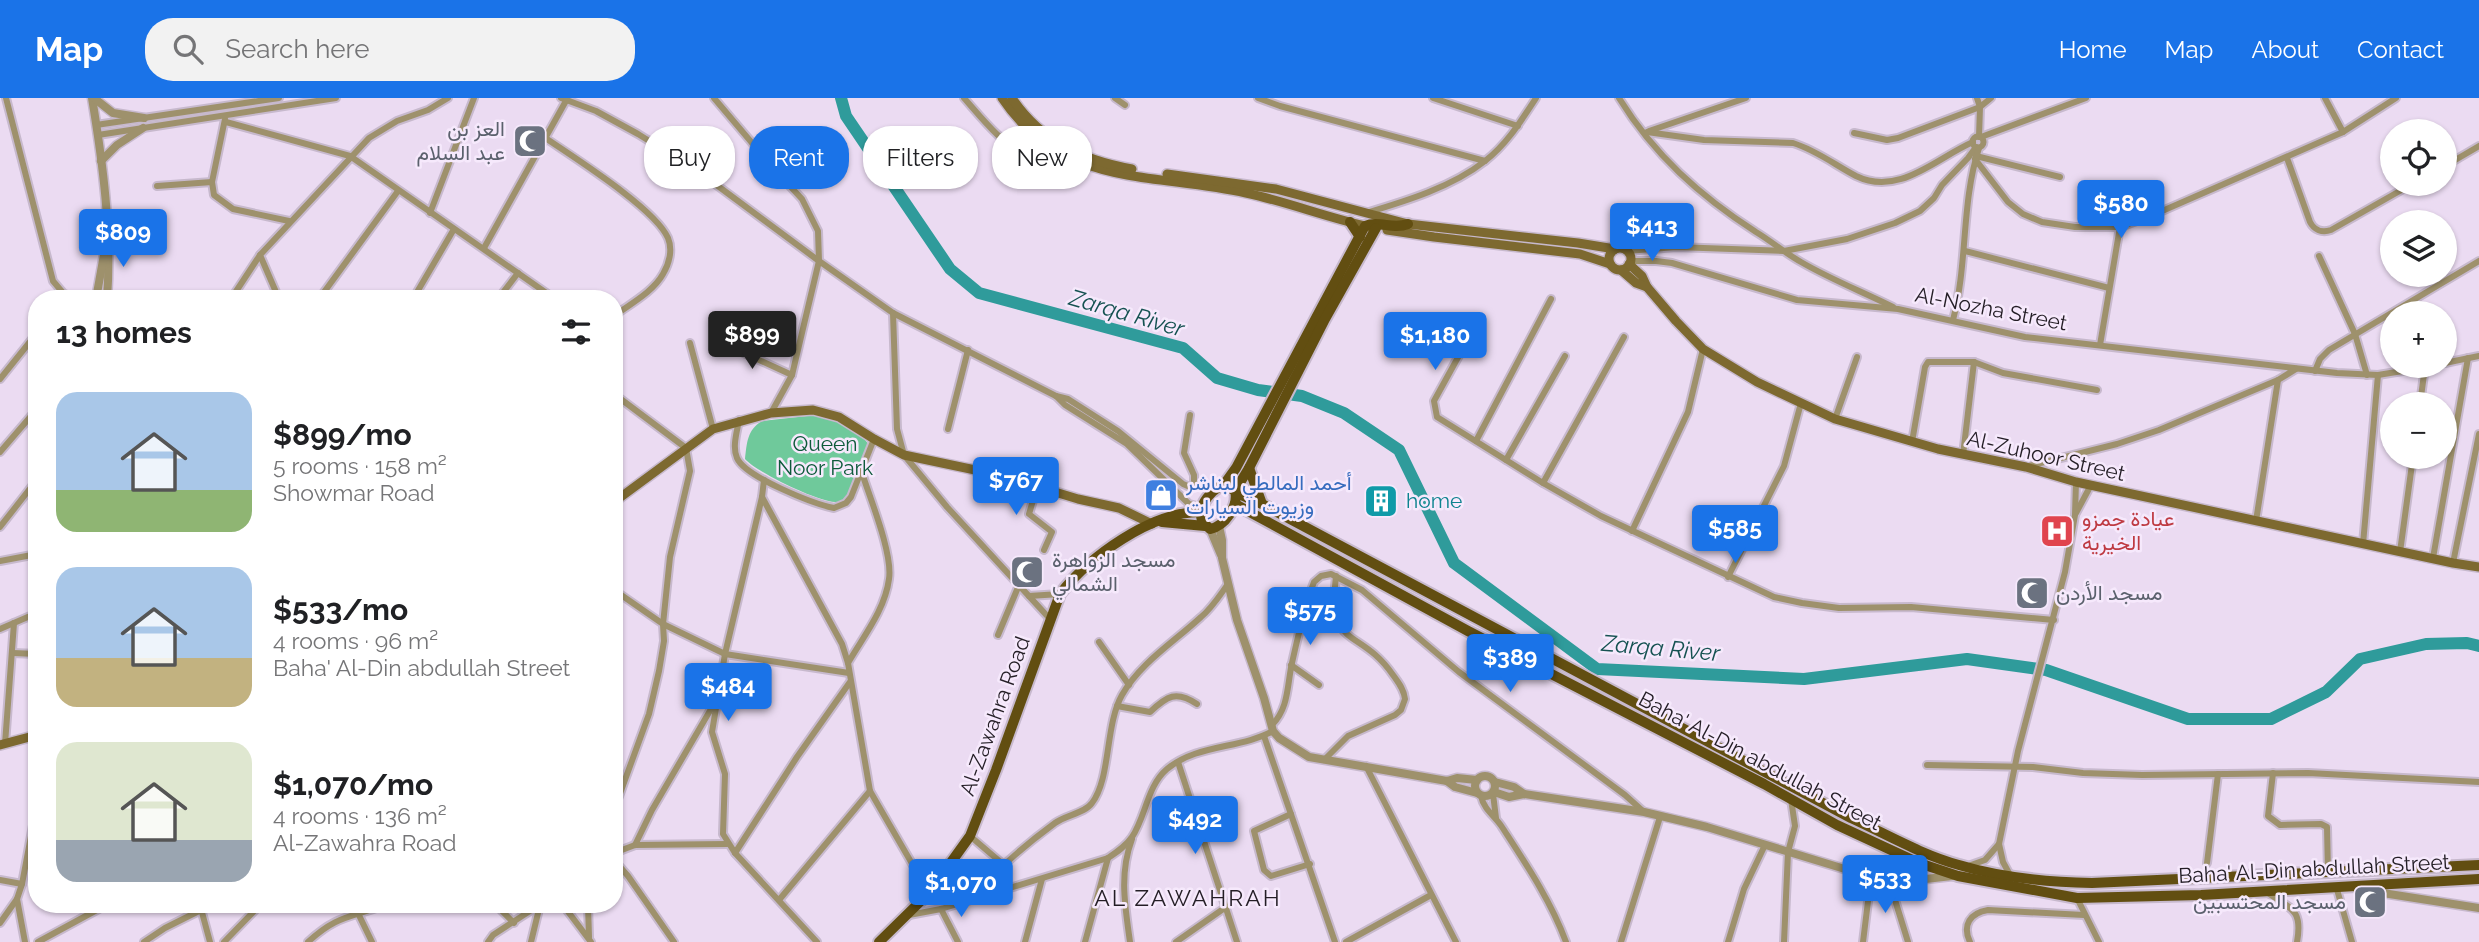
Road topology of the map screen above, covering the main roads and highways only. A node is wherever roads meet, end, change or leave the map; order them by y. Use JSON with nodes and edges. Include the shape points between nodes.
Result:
{"nodes":[{"id":1,"x":1002,"y":98,"type":"edge"},
{"id":2,"x":1012,"y":98,"type":"edge"},
{"id":3,"x":1276,"y":189,"type":"junction"},
{"id":4,"x":1272,"y":200,"type":"junction"},
{"id":5,"x":1350,"y":222,"type":"junction"},
{"id":6,"x":1408,"y":224,"type":"junction"},
{"id":7,"x":1371,"y":227,"type":"junction"},
{"id":8,"x":1360,"y":237,"type":"junction"},
{"id":9,"x":1615,"y":249,"type":"junction"},
{"id":10,"x":1610,"y":264,"type":"junction"},
{"id":11,"x":1627,"y":265,"type":"junction"},
{"id":12,"x":1321,"y":317,"type":"junction"},
{"id":13,"x":1262,"y":428,"type":"junction"},
{"id":14,"x":1249,"y":468,"type":"junction"},
{"id":15,"x":1221,"y":486,"type":"junction"},
{"id":16,"x":623,"y":495,"type":"edge"},
{"id":17,"x":1235,"y":496,"type":"junction"},
{"id":18,"x":1262,"y":504,"type":"junction"},
{"id":19,"x":1201,"y":509,"type":"junction"},
{"id":20,"x":1156,"y":523,"type":"junction"},
{"id":21,"x":1211,"y":527,"type":"junction"},
{"id":22,"x":2479,"y":567,"type":"edge"},
{"id":23,"x":28,"y":737,"type":"edge"},
{"id":24,"x":5,"y":741,"type":"edge"},
{"id":25,"x":1767,"y":780,"type":"junction"},
{"id":26,"x":2479,"y":865,"type":"edge"},
{"id":27,"x":1960,"y":871,"type":"junction"},
{"id":28,"x":2479,"y":879,"type":"edge"},
{"id":29,"x":2151,"y":882,"type":"junction"},
{"id":30,"x":2150,"y":896,"type":"junction"},
{"id":31,"x":879,"y":942,"type":"edge"}],
"edges":[{"from":1,"to":4,"type":"main road","via":[[1023,125],[1059,154],[1100,170]]},
{"from":2,"to":3,"type":"main road","via":[[1043,134],[1068,151],[1091,159],[1149,172]]},
{"from":3,"to":4,"type":"main road"},
{"from":3,"to":6,"type":"main road"},
{"from":4,"to":5,"type":"main road"},
{"from":5,"to":7,"type":"main road"},
{"from":5,"to":8,"type":"main road"},
{"from":6,"to":7,"type":"main road","via":[[1374,223]]},
{"from":6,"to":9,"type":"main road"},
{"from":7,"to":8,"type":"main road"},
{"from":7,"to":10,"type":"main road","via":[[1580,254]]},
{"from":7,"to":12,"type":"main road"},
{"from":8,"to":12,"type":"main road"},
{"from":9,"to":10,"type":"main road"},
{"from":9,"to":11,"type":"main road","via":[[1627,251]]},
{"from":10,"to":11,"type":"main road","via":[[1614,268]]},
{"from":11,"to":22,"type":"main road","name":"Al-Zuhoor Street","via":[[1642,276],[1703,349],[1756,382],[1835,419],[2076,482]]},
{"from":12,"to":13,"type":"main road"},
{"from":13,"to":14,"type":"main road"},
{"from":13,"to":15,"type":"main road"},
{"from":14,"to":17,"type":"main road"},
{"from":14,"to":18,"type":"main road"},
{"from":15,"to":17,"type":"main road"},
{"from":15,"to":19,"type":"main road"},
{"from":16,"to":20,"type":"main road","via":[[713,429],[795,410],[830,413],[904,455],[999,475],[1119,508]]},
{"from":17,"to":18,"type":"main road","name":"Baha' Al-Din abdullah Street"},
{"from":17,"to":21,"type":"main road"},
{"from":17,"to":25,"type":"main road","name":"Baha' Al-Din abdullah Street","via":[[1468,631]]},
{"from":18,"to":25,"type":"main road","name":"Baha' Al-Din abdullah Street"},
{"from":19,"to":20,"type":"main road","name":"Al-Zawahra Road"},
{"from":19,"to":21,"type":"main road","via":[[1200,518]]},
{"from":20,"to":21,"type":"main road"},
{"from":20,"to":31,"type":"main road","name":"Al-Zawahra Road","via":[[1108,550],[1072,578],[1060,594],[970,836],[929,892]]},
{"from":23,"to":24,"type":"main road"},
{"from":25,"to":27,"type":"main road","name":"Baha' Al-Din abdullah Street"},
{"from":25,"to":27,"type":"main road","name":"Baha' Al-Din abdullah Street","via":[[1837,825],[1919,863]]},
{"from":26,"to":29,"type":"main road","name":"Baha' Al-Din abdullah Street"},
{"from":27,"to":29,"type":"main road","name":"Baha' Al-Din abdullah Street","via":[[2057,882]]},
{"from":27,"to":30,"type":"main road","name":"Baha' Al-Din abdullah Street","via":[[2077,898]]},
{"from":28,"to":30,"type":"main road","name":"Baha' Al-Din abdullah Street"},
{"from":29,"to":30,"type":"main road"}]}
